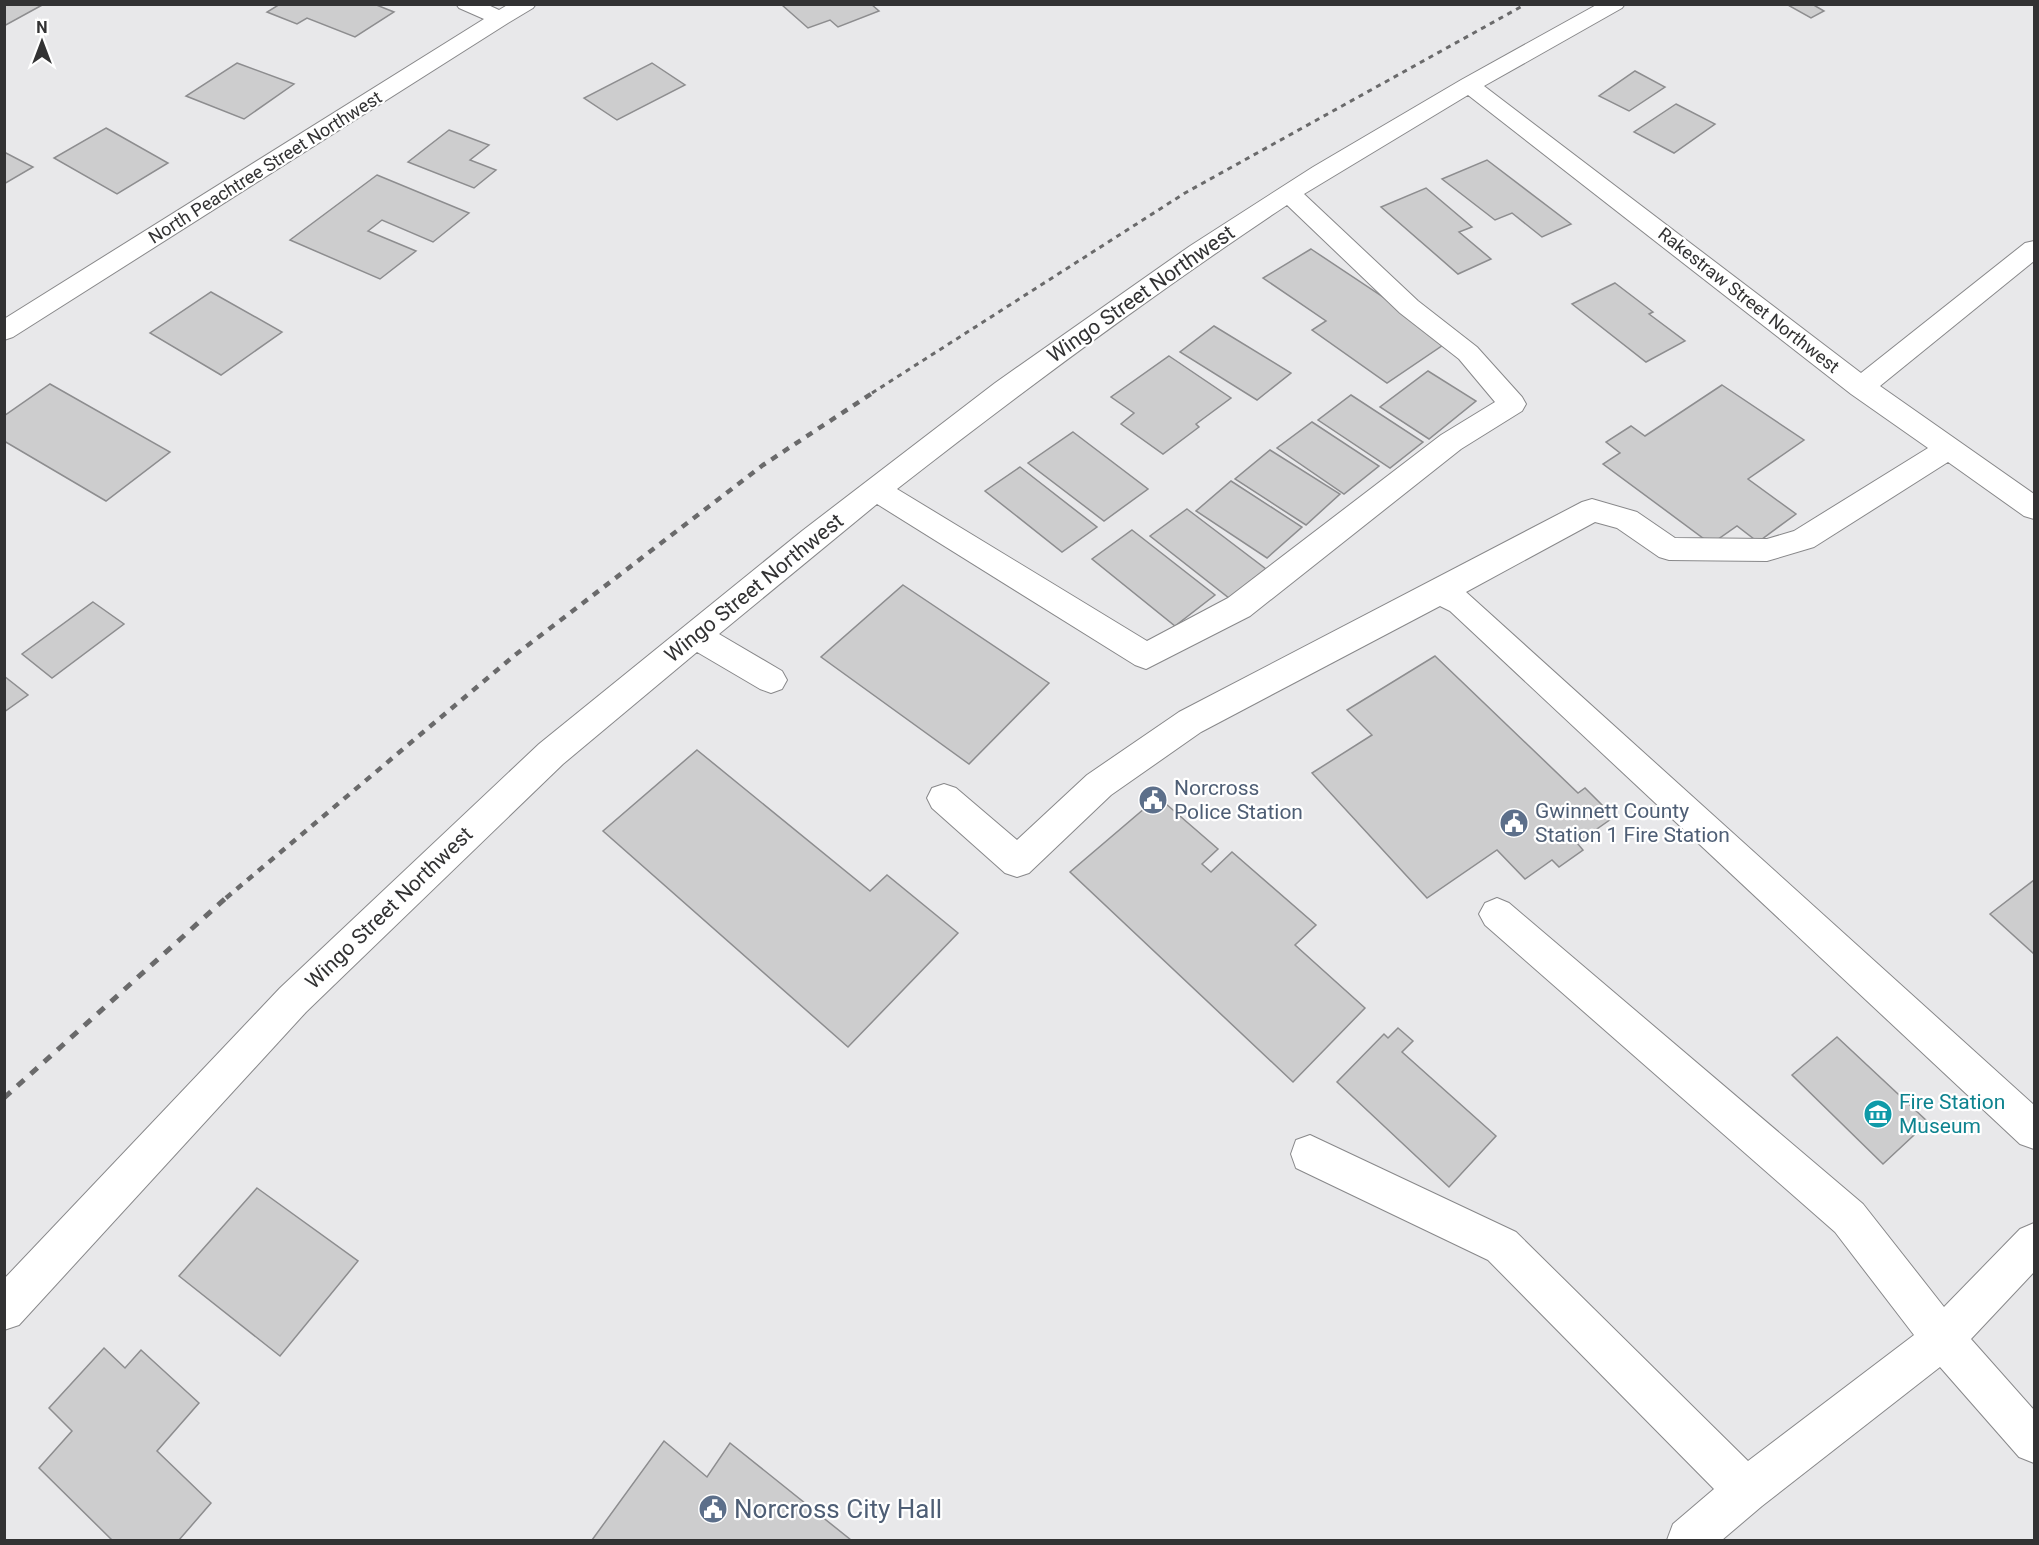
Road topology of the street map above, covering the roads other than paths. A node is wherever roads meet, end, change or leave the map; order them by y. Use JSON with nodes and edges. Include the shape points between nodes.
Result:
{"nodes":[{"id":1,"x":526,"y":4,"type":"edge"},
{"id":2,"x":1615,"y":4,"type":"edge"},
{"id":3,"x":485,"y":10,"type":"edge"},
{"id":4,"x":1469,"y":85,"type":"junction"},
{"id":5,"x":1289,"y":193,"type":"junction"},
{"id":6,"x":2034,"y":249,"type":"edge"},
{"id":7,"x":4,"y":331,"type":"edge"},
{"id":8,"x":1861,"y":387,"type":"junction"},
{"id":9,"x":1950,"y":448,"type":"junction"},
{"id":10,"x":876,"y":489,"type":"junction"},
{"id":11,"x":2034,"y":508,"type":"edge"},
{"id":12,"x":1440,"y":592,"type":"junction"},
{"id":13,"x":695,"y":635,"type":"junction"},
{"id":14,"x":771,"y":680,"type":"dead end"},
{"id":15,"x":944,"y":798,"type":"dead end"},
{"id":16,"x":1497,"y":914,"type":"dead end"},
{"id":17,"x":2034,"y":1130,"type":"edge"},
{"id":18,"x":1310,"y":1154,"type":"dead end"},
{"id":19,"x":2034,"y":1244,"type":"edge"},
{"id":20,"x":4,"y":1310,"type":"edge"},
{"id":21,"x":1942,"y":1339,"type":"junction"},
{"id":22,"x":2034,"y":1442,"type":"edge"},
{"id":23,"x":1746,"y":1490,"type":"junction"},
{"id":24,"x":1689,"y":1540,"type":"edge"}],
"edges":[{"from":1,"to":3,"type":"street","name":"North Peachtree Street Northwest"},
{"from":2,"to":4,"type":"street","name":"Wingo Street Northwest"},
{"from":3,"to":7,"type":"street","name":"North Peachtree Street Northwest"},
{"from":4,"to":5,"type":"street","name":"Wingo Street Northwest"},
{"from":4,"to":8,"type":"street","name":"Rakestraw Street Northwest"},
{"from":5,"to":10,"type":"street","name":"Wingo Street Northwest","via":[[1005,390]]},
{"from":5,"to":10,"type":"street","via":[[1371,273],[1468,353],[1512,404],[1450,442],[1239,607],[1146,656]]},
{"from":6,"to":8,"type":"street"},
{"from":8,"to":9,"type":"street","name":"Rakestraw Street Northwest"},
{"from":9,"to":11,"type":"street","name":"Rakestraw Street Northwest"},
{"from":9,"to":12,"type":"street","via":[[1804,539],[1767,550],[1669,549],[1627,520],[1592,510]]},
{"from":10,"to":13,"type":"street","name":"Wingo Street Northwest","via":[[828,540]]},
{"from":12,"to":15,"type":"street","via":[[1190,722],[1099,785],[1017,862]]},
{"from":12,"to":17,"type":"street","via":[[1461,603]]},
{"from":13,"to":14,"type":"street"},
{"from":13,"to":20,"type":"street","name":"Wingo Street Northwest","via":[[550,754],[293,1000]]},
{"from":16,"to":21,"type":"street","via":[[1849,1218]]},
{"from":18,"to":23,"type":"street","via":[[1502,1246]]},
{"from":19,"to":21,"type":"street"},
{"from":21,"to":22,"type":"street"},
{"from":21,"to":23,"type":"street"},
{"from":23,"to":24,"type":"street"}]}
